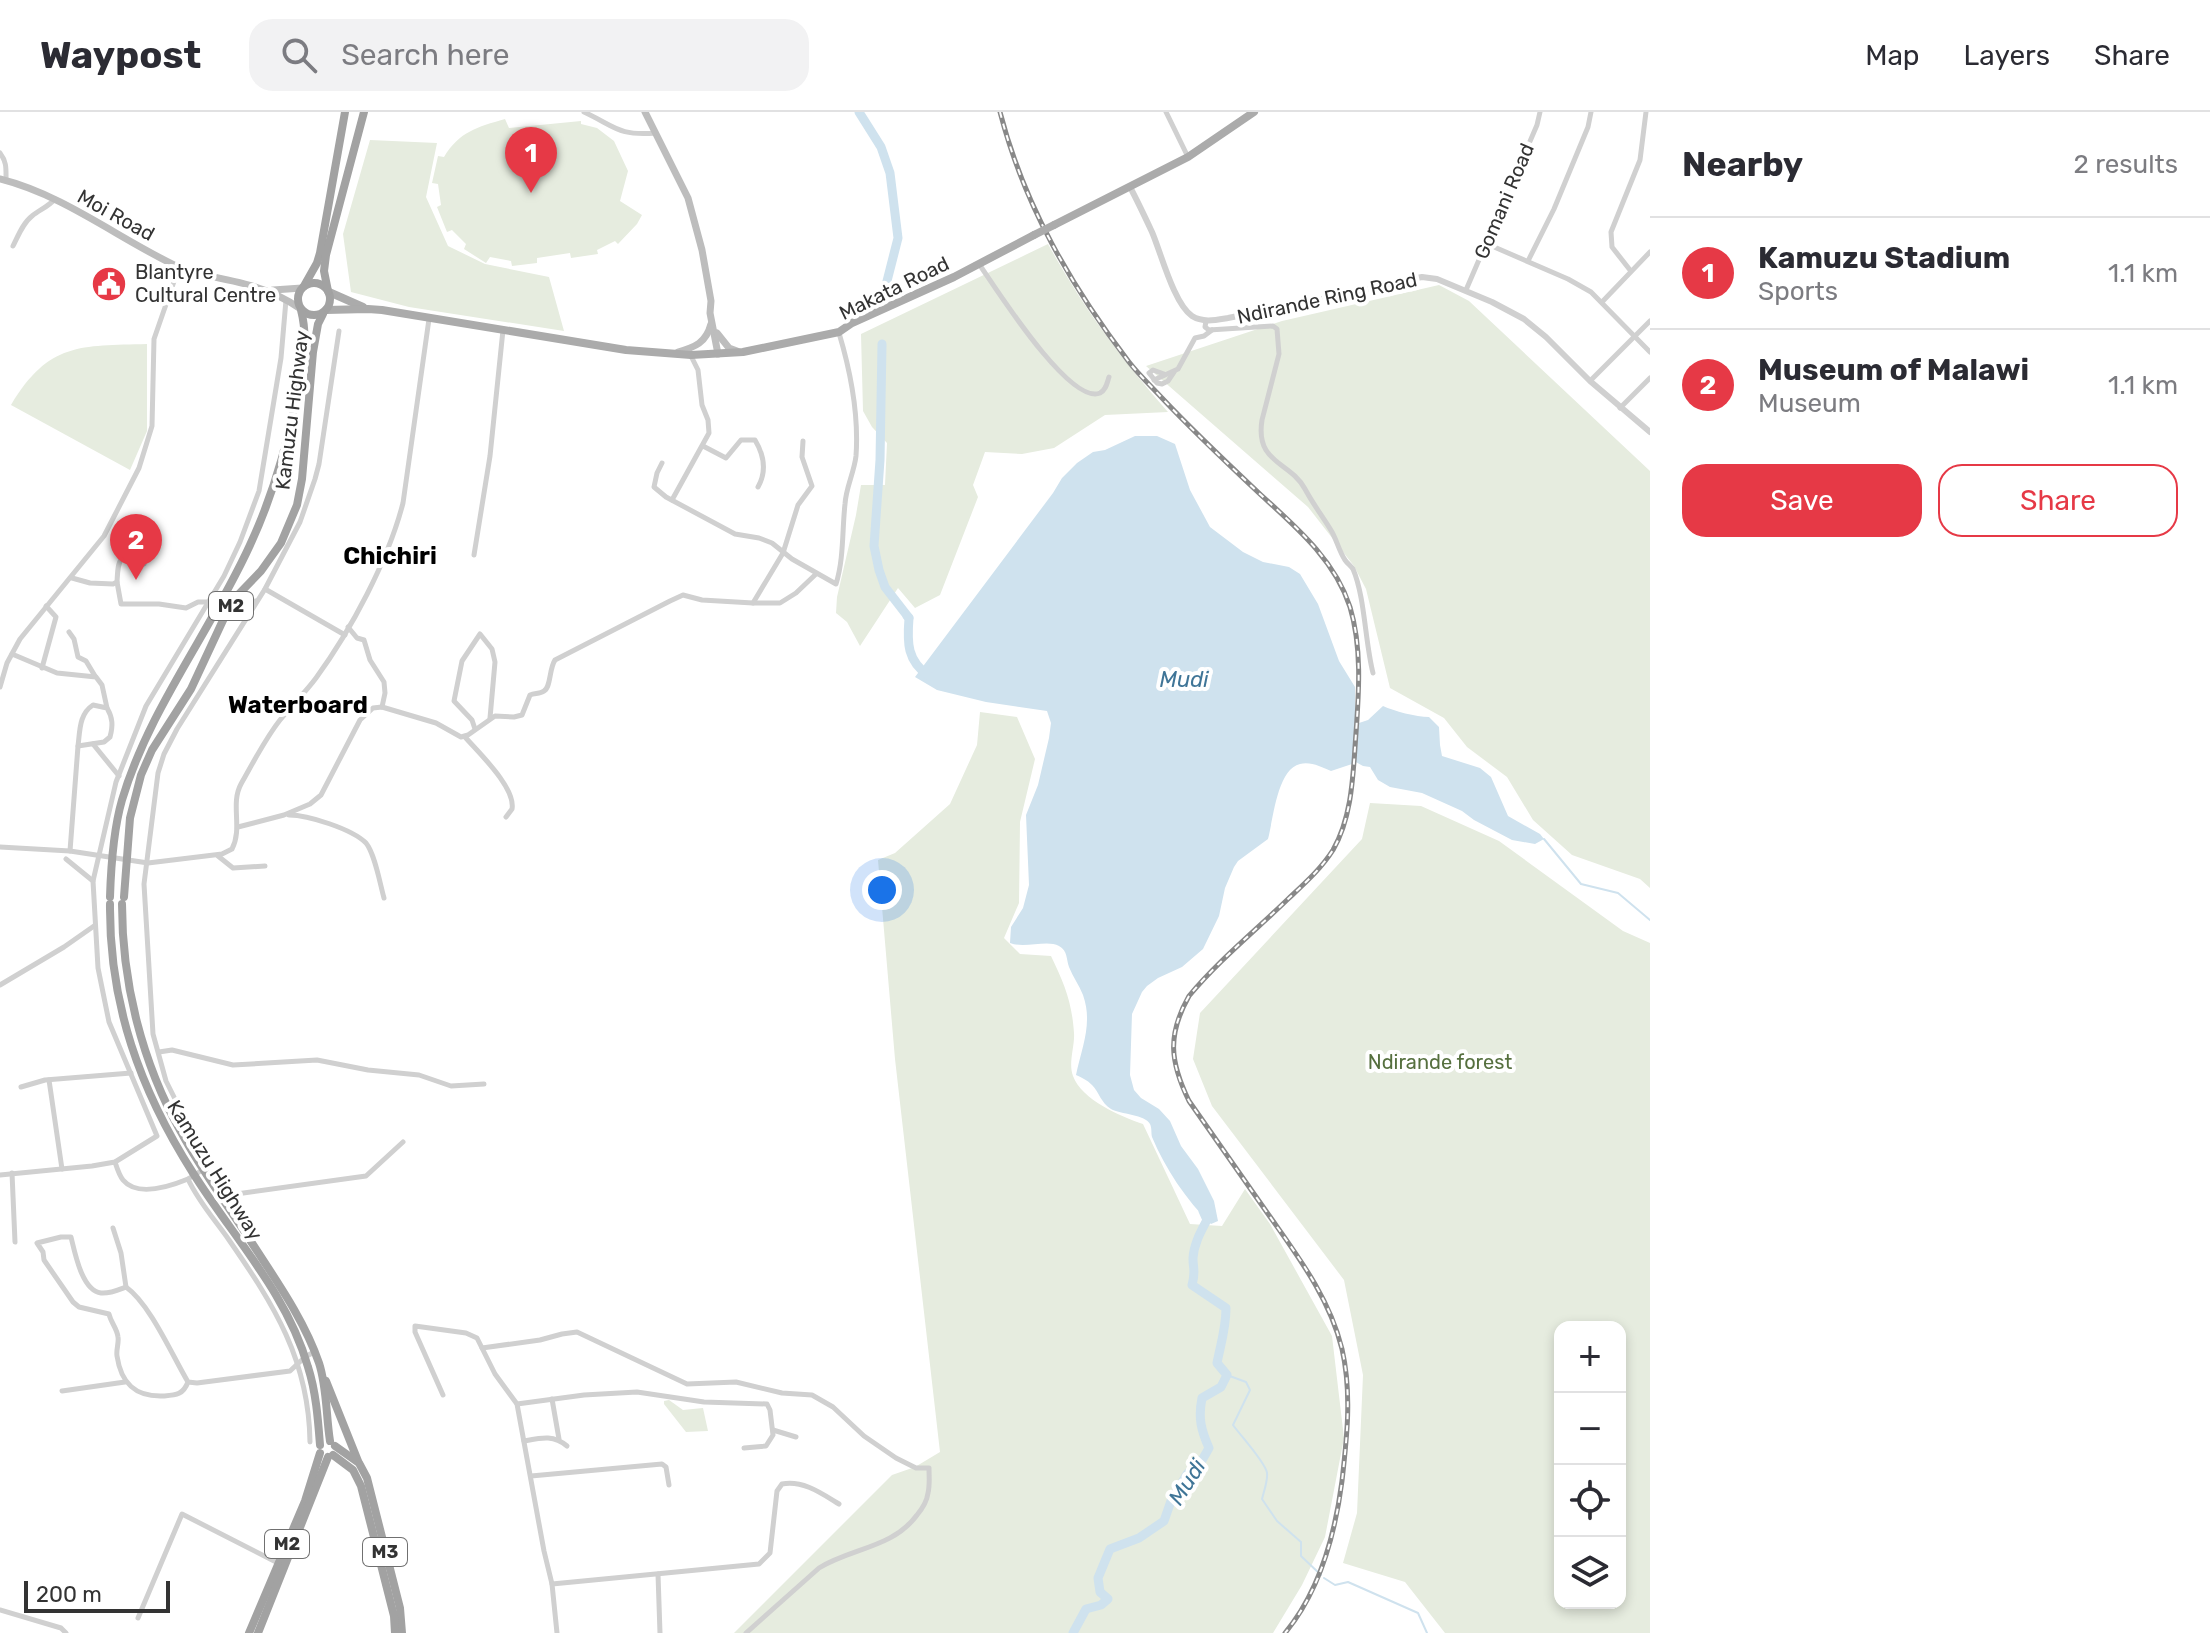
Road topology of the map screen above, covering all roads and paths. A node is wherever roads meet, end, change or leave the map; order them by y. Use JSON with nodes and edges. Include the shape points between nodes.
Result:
{"nodes":[{"id":1,"x":345,"y":112,"type":"edge"},
{"id":2,"x":364,"y":112,"type":"edge"},
{"id":3,"x":584,"y":112,"type":"edge"},
{"id":4,"x":645,"y":112,"type":"edge"},
{"id":5,"x":1166,"y":112,"type":"edge"},
{"id":6,"x":1254,"y":112,"type":"edge"},
{"id":7,"x":1540,"y":112,"type":"edge"},
{"id":8,"x":1591,"y":112,"type":"edge"},
{"id":9,"x":1646,"y":112,"type":"edge"},
{"id":10,"x":656,"y":133,"type":"junction"},
{"id":11,"x":1647,"y":138,"type":"edge"},
{"id":12,"x":0,"y":153,"type":"edge"},
{"id":13,"x":1188,"y":157,"type":"junction"},
{"id":14,"x":3,"y":180,"type":"edge"},
{"id":15,"x":1130,"y":187,"type":"junction"},
{"id":16,"x":55,"y":199,"type":"junction"},
{"id":17,"x":1485,"y":243,"type":"junction"},
{"id":18,"x":13,"y":246,"type":"dead end"},
{"id":19,"x":1650,"y":252,"type":"edge"},
{"id":20,"x":1528,"y":261,"type":"junction"},
{"id":21,"x":979,"y":264,"type":"junction"},
{"id":22,"x":179,"y":267,"type":"junction"},
{"id":23,"x":1630,"y":270,"type":"junction"},
{"id":24,"x":303,"y":287,"type":"junction"},
{"id":25,"x":263,"y":289,"type":"junction"},
{"id":26,"x":1466,"y":290,"type":"junction"},
{"id":27,"x":329,"y":292,"type":"junction"},
{"id":28,"x":286,"y":299,"type":"junction"},
{"id":29,"x":1602,"y":302,"type":"junction"},
{"id":30,"x":300,"y":309,"type":"junction"},
{"id":31,"x":368,"y":309,"type":"junction"},
{"id":32,"x":1265,"y":310,"type":"junction"},
{"id":33,"x":324,"y":312,"type":"junction"},
{"id":34,"x":710,"y":313,"type":"junction"},
{"id":35,"x":429,"y":319,"type":"junction"},
{"id":36,"x":1206,"y":321,"type":"junction"},
{"id":37,"x":1650,"y":321,"type":"edge"},
{"id":38,"x":1275,"y":326,"type":"junction"},
{"id":39,"x":714,"y":328,"type":"junction"},
{"id":40,"x":503,"y":330,"type":"junction"},
{"id":41,"x":1213,"y":330,"type":"junction"},
{"id":42,"x":339,"y":331,"type":"dead end"},
{"id":43,"x":839,"y":332,"type":"junction"},
{"id":44,"x":1634,"y":337,"type":"junction"},
{"id":45,"x":743,"y":352,"type":"junction"},
{"id":46,"x":1650,"y":352,"type":"edge"},
{"id":47,"x":672,"y":354,"type":"junction"},
{"id":48,"x":718,"y":354,"type":"junction"},
{"id":49,"x":691,"y":355,"type":"junction"},
{"id":50,"x":1174,"y":372,"type":"junction"},
{"id":51,"x":1165,"y":374,"type":"junction"},
{"id":52,"x":1109,"y":377,"type":"dead end"},
{"id":53,"x":1650,"y":378,"type":"edge"},
{"id":54,"x":1154,"y":380,"type":"junction"},
{"id":55,"x":1590,"y":381,"type":"junction"},
{"id":56,"x":1620,"y":408,"type":"junction"},
{"id":57,"x":1650,"y":432,"type":"edge"},
{"id":58,"x":803,"y":441,"type":"dead end"},
{"id":59,"x":703,"y":446,"type":"junction"},
{"id":60,"x":662,"y":463,"type":"dead end"},
{"id":61,"x":758,"y":487,"type":"dead end"},
{"id":62,"x":672,"y":500,"type":"junction"},
{"id":63,"x":783,"y":553,"type":"junction"},
{"id":64,"x":474,"y":555,"type":"dead end"},
{"id":65,"x":144,"y":564,"type":"dead end"},
{"id":66,"x":816,"y":574,"type":"junction"},
{"id":67,"x":71,"y":578,"type":"junction"},
{"id":68,"x":117,"y":582,"type":"junction"},
{"id":69,"x":265,"y":589,"type":"junction"},
{"id":70,"x":257,"y":601,"type":"junction"},
{"id":71,"x":208,"y":602,"type":"junction"},
{"id":72,"x":220,"y":602,"type":"junction"},
{"id":73,"x":753,"y":603,"type":"junction"},
{"id":74,"x":231,"y":605,"type":"junction"},
{"id":75,"x":46,"y":606,"type":"junction"},
{"id":76,"x":348,"y":627,"type":"junction"},
{"id":77,"x":69,"y":632,"type":"dead end"},
{"id":78,"x":345,"y":635,"type":"junction"},
{"id":79,"x":12,"y":654,"type":"junction"},
{"id":80,"x":42,"y":668,"type":"junction"},
{"id":81,"x":1373,"y":673,"type":"dead end"},
{"id":82,"x":96,"y":677,"type":"junction"},
{"id":83,"x":0,"y":687,"type":"edge"},
{"id":84,"x":382,"y":707,"type":"junction"},
{"id":85,"x":107,"y":708,"type":"junction"},
{"id":86,"x":490,"y":718,"type":"junction"},
{"id":87,"x":475,"y":729,"type":"junction"},
{"id":88,"x":465,"y":737,"type":"junction"},
{"id":89,"x":93,"y":744,"type":"junction"},
{"id":90,"x":78,"y":746,"type":"junction"},
{"id":91,"x":119,"y":776,"type":"junction"},
{"id":92,"x":284,"y":815,"type":"junction"},
{"id":93,"x":506,"y":817,"type":"dead end"},
{"id":94,"x":238,"y":827,"type":"junction"},
{"id":95,"x":0,"y":847,"type":"edge"},
{"id":96,"x":70,"y":851,"type":"junction"},
{"id":97,"x":99,"y":855,"type":"junction"},
{"id":98,"x":218,"y":855,"type":"junction"},
{"id":99,"x":113,"y":856,"type":"junction"},
{"id":100,"x":66,"y":859,"type":"dead end"},
{"id":101,"x":126,"y":859,"type":"junction"},
{"id":102,"x":148,"y":863,"type":"junction"},
{"id":103,"x":265,"y":866,"type":"dead end"},
{"id":104,"x":93,"y":881,"type":"junction"},
{"id":105,"x":384,"y":898,"type":"dead end"},
{"id":106,"x":95,"y":926,"type":"junction"},
{"id":107,"x":0,"y":985,"type":"edge"},
{"id":108,"x":159,"y":1052,"type":"junction"},
{"id":109,"x":131,"y":1073,"type":"junction"},
{"id":110,"x":49,"y":1080,"type":"junction"},
{"id":111,"x":484,"y":1084,"type":"dead end"},
{"id":112,"x":21,"y":1087,"type":"dead end"},
{"id":113,"x":403,"y":1142,"type":"dead end"},
{"id":114,"x":115,"y":1162,"type":"junction"},
{"id":115,"x":62,"y":1169,"type":"junction"},
{"id":116,"x":204,"y":1169,"type":"junction"},
{"id":117,"x":12,"y":1173,"type":"junction"},
{"id":118,"x":0,"y":1175,"type":"edge"},
{"id":119,"x":191,"y":1177,"type":"junction"},
{"id":120,"x":222,"y":1196,"type":"junction"},
{"id":121,"x":113,"y":1228,"type":"dead end"},
{"id":122,"x":15,"y":1242,"type":"dead end"},
{"id":123,"x":126,"y":1287,"type":"junction"},
{"id":124,"x":482,"y":1348,"type":"junction"},
{"id":125,"x":314,"y":1352,"type":"junction"},
{"id":126,"x":301,"y":1360,"type":"junction"},
{"id":127,"x":320,"y":1366,"type":"junction"},
{"id":128,"x":125,"y":1382,"type":"junction"},
{"id":129,"x":188,"y":1382,"type":"junction"},
{"id":130,"x":62,"y":1391,"type":"dead end"},
{"id":131,"x":443,"y":1395,"type":"dead end"},
{"id":132,"x":552,"y":1399,"type":"junction"},
{"id":133,"x":517,"y":1404,"type":"junction"},
{"id":134,"x":773,"y":1430,"type":"junction"},
{"id":135,"x":796,"y":1437,"type":"dead end"},
{"id":136,"x":559,"y":1439,"type":"junction"},
{"id":137,"x":524,"y":1441,"type":"junction"},
{"id":138,"x":310,"y":1442,"type":"dead end"},
{"id":139,"x":567,"y":1446,"type":"dead end"},
{"id":140,"x":744,"y":1448,"type":"dead end"},
{"id":141,"x":328,"y":1449,"type":"junction"},
{"id":142,"x":359,"y":1463,"type":"junction"},
{"id":143,"x":531,"y":1476,"type":"junction"},
{"id":144,"x":669,"y":1485,"type":"dead end"},
{"id":145,"x":839,"y":1504,"type":"dead end"},
{"id":146,"x":279,"y":1564,"type":"junction"},
{"id":147,"x":658,"y":1574,"type":"junction"},
{"id":148,"x":552,"y":1584,"type":"junction"},
{"id":149,"x":0,"y":1610,"type":"edge"},
{"id":150,"x":138,"y":1618,"type":"dead end"},
{"id":151,"x":66,"y":1633,"type":"edge"},
{"id":152,"x":249,"y":1633,"type":"edge"},
{"id":153,"x":258,"y":1633,"type":"edge"},
{"id":154,"x":395,"y":1633,"type":"edge"},
{"id":155,"x":402,"y":1633,"type":"edge"},
{"id":156,"x":557,"y":1633,"type":"edge"},
{"id":157,"x":660,"y":1633,"type":"edge"},
{"id":158,"x":746,"y":1633,"type":"edge"}],
"edges":[{"from":1,"to":24,"type":"highway","number":"M2","via":[[320,253]]},
{"from":2,"to":27,"type":"highway","number":"M2","via":[[326,255]]},
{"from":3,"to":10,"type":"street","via":[[615,129]]},
{"from":4,"to":10,"type":"main road"},
{"from":5,"to":13,"type":"street"},
{"from":6,"to":13,"type":"main road","name":"Makata Road"},
{"from":7,"to":17,"type":"street","name":"Gomani Road"},
{"from":8,"to":20,"type":"street"},
{"from":9,"to":11,"type":"street"},
{"from":10,"to":34,"type":"main road","via":[[688,198]]},
{"from":11,"to":23,"type":"street","via":[[1611,232],[1612,247]]},
{"from":12,"to":14,"type":"street","via":[[7,166]]},
{"from":13,"to":15,"type":"main road","name":"Makata Road"},
{"from":14,"to":16,"type":"main road","name":"Moi Road"},
{"from":15,"to":21,"type":"main road","name":"Makata Road","bridge":true},
{"from":15,"to":36,"type":"street","via":[[1179,299],[1191,316]]},
{"from":16,"to":18,"type":"street","via":[[32,216]]},
{"from":16,"to":22,"type":"main road","name":"Moi Road"},
{"from":17,"to":20,"type":"street"},
{"from":17,"to":26,"type":"street","name":"Gomani Road"},
{"from":19,"to":23,"type":"street"},
{"from":20,"to":29,"type":"street"},
{"from":21,"to":43,"type":"main road","name":"Makata Road"},
{"from":21,"to":52,"type":"street","via":[[1048,360],[1077,388],[1099,393]]},
{"from":22,"to":25,"type":"main road","name":"Moi Road"},
{"from":22,"to":67,"type":"street","via":[[154,339],[148,444],[118,512]]},
{"from":23,"to":29,"type":"street"},
{"from":24,"to":25,"type":"main road"},
{"from":24,"to":27,"type":"highway","via":[[320,284]]},
{"from":24,"to":30,"type":"highway","number":"M2","via":[[297,297]]},
{"from":25,"to":28,"type":"main road"},
{"from":26,"to":32,"type":"street","name":"Ndirande Ring Road","via":[[1422,277]]},
{"from":26,"to":55,"type":"street","name":"Ndirande Ring Road","via":[[1524,319]]},
{"from":27,"to":31,"type":"main road","name":"Makata Road"},
{"from":27,"to":33,"type":"highway","number":"M2"},
{"from":28,"to":30,"type":"main road"},
{"from":28,"to":71,"type":"street","via":[[264,472],[240,542]]},
{"from":29,"to":44,"type":"street"},
{"from":30,"to":33,"type":"highway","via":[[311,316]]},
{"from":30,"to":72,"type":"highway","name":"Kamuzu Highway","number":"M2","via":[[305,347],[291,422],[271,494]]},
{"from":31,"to":33,"type":"main road","name":"Makata Road"},
{"from":31,"to":35,"type":"main road","name":"Makata Road"},
{"from":32,"to":36,"type":"street","name":"Ndirande Ring Road"},
{"from":32,"to":38,"type":"street"},
{"from":33,"to":74,"type":"highway","name":"Kamuzu Highway","number":"M2","via":[[316,330],[297,505],[273,556]]},
{"from":34,"to":39,"type":"main road"},
{"from":34,"to":47,"type":"main road","via":[[711,327],[702,342]]},
{"from":35,"to":40,"type":"main road","name":"Makata Road"},
{"from":35,"to":76,"type":"street","via":[[403,503]]},
{"from":36,"to":41,"type":"street","via":[[1205,327]]},
{"from":37,"to":44,"type":"street"},
{"from":38,"to":41,"type":"street"},
{"from":38,"to":81,"type":"street","via":[[1279,354],[1262,419],[1263,442],[1272,458],[1304,487],[1353,569]]},
{"from":39,"to":45,"type":"main road","via":[[729,348]]},
{"from":39,"to":48,"type":"main road"},
{"from":40,"to":47,"type":"main road","name":"Makata Road"},
{"from":40,"to":64,"type":"street"},
{"from":41,"to":50,"type":"street","via":[[1195,338]]},
{"from":42,"to":69,"type":"street","via":[[315,479],[300,522]]},
{"from":43,"to":45,"type":"main road","name":"Makata Road"},
{"from":43,"to":66,"type":"street","via":[[852,384],[855,457],[836,584]]},
{"from":44,"to":46,"type":"street"},
{"from":44,"to":55,"type":"street"},
{"from":45,"to":48,"type":"main road","name":"Makata Road"},
{"from":47,"to":49,"type":"main road","name":"Makata Road"},
{"from":48,"to":49,"type":"main road","name":"Makata Road"},
{"from":49,"to":59,"type":"street","via":[[708,420]]},
{"from":50,"to":51,"type":"street"},
{"from":50,"to":54,"type":"street","via":[[1164,384]]},
{"from":51,"to":54,"type":"street"},
{"from":51,"to":54,"type":"street","via":[[1150,371]]},
{"from":53,"to":56,"type":"street"},
{"from":55,"to":56,"type":"street","name":"Ndirande Ring Road"},
{"from":56,"to":57,"type":"street","name":"Ndirande Ring Road"},
{"from":58,"to":63,"type":"street","via":[[802,457],[812,486],[798,505]]},
{"from":59,"to":61,"type":"street","via":[[726,458],[741,440],[755,440],[764,464]]},
{"from":59,"to":62,"type":"street"},
{"from":60,"to":62,"type":"street","via":[[654,487]]},
{"from":62,"to":63,"type":"street","via":[[735,534],[766,540]]},
{"from":63,"to":66,"type":"street"},
{"from":63,"to":73,"type":"street"},
{"from":65,"to":68,"type":"street","via":[[138,557],[124,557],[117,566]]},
{"from":66,"to":73,"type":"street","via":[[780,603]]},
{"from":67,"to":68,"type":"street"},
{"from":67,"to":75,"type":"street"},
{"from":68,"to":71,"type":"street","via":[[121,604],[186,608]]},
{"from":69,"to":70,"type":"street"},
{"from":69,"to":78,"type":"street"},
{"from":70,"to":74,"type":"street"},
{"from":70,"to":102,"type":"street","via":[[164,754]]},
{"from":71,"to":72,"type":"street"},
{"from":71,"to":91,"type":"street","via":[[146,706]]},
{"from":72,"to":74,"type":"street"},
{"from":72,"to":99,"type":"highway","name":"Kamuzu Highway","number":"M2","via":[[143,746],[122,800]]},
{"from":73,"to":86,"type":"street","via":[[683,595],[555,660],[547,687],[530,695],[520,717]]},
{"from":74,"to":101,"type":"highway","name":"Kamuzu Highway","number":"M2","via":[[141,775]]},
{"from":75,"to":79,"type":"street"},
{"from":75,"to":80,"type":"street","via":[[56,617]]},
{"from":76,"to":78,"type":"street"},
{"from":76,"to":84,"type":"street","via":[[364,640],[384,682]]},
{"from":77,"to":82,"type":"street","via":[[78,657]]},
{"from":78,"to":94,"type":"street","via":[[278,723],[241,785]]},
{"from":79,"to":80,"type":"street"},
{"from":79,"to":83,"type":"street"},
{"from":80,"to":82,"type":"street"},
{"from":82,"to":85,"type":"street"},
{"from":84,"to":88,"type":"street"},
{"from":84,"to":92,"type":"street","via":[[370,709],[360,720],[321,795]]},
{"from":85,"to":89,"type":"street","via":[[110,737]]},
{"from":85,"to":90,"type":"street","via":[[93,705],[84,712]]},
{"from":86,"to":87,"type":"street"},
{"from":86,"to":87,"type":"street","via":[[495,662],[480,634],[462,661],[454,691],[454,701]]},
{"from":87,"to":88,"type":"street"},
{"from":88,"to":93,"type":"street","via":[[512,797]]},
{"from":89,"to":90,"type":"street"},
{"from":89,"to":91,"type":"street"},
{"from":90,"to":96,"type":"street"},
{"from":91,"to":97,"type":"street"},
{"from":92,"to":94,"type":"street"},
{"from":92,"to":105,"type":"street","via":[[303,815],[339,827],[366,843]]},
{"from":94,"to":98,"type":"street","via":[[232,849]]},
{"from":95,"to":96,"type":"street"},
{"from":96,"to":97,"type":"street"},
{"from":97,"to":99,"type":"street"},
{"from":97,"to":104,"type":"street"},
{"from":98,"to":102,"type":"street"},
{"from":98,"to":103,"type":"street","via":[[233,868]]},
{"from":99,"to":101,"type":"street"},
{"from":99,"to":119,"type":"highway","name":"Kamuzu Highway","number":"M2","via":[[113,966],[121,1008],[139,1070]]},
{"from":100,"to":104,"type":"street"},
{"from":101,"to":102,"type":"street"},
{"from":101,"to":116,"type":"highway","name":"Kamuzu Highway","number":"M2","via":[[124,946],[143,1044],[175,1122]]},
{"from":102,"to":108,"type":"street","via":[[144,910],[153,1034]]},
{"from":104,"to":106,"type":"street"},
{"from":106,"to":107,"type":"street"},
{"from":106,"to":109,"type":"street","via":[[109,1022]]},
{"from":108,"to":111,"type":"street","via":[[172,1050],[233,1065],[317,1060],[419,1075],[451,1086]]},
{"from":108,"to":116,"type":"street","via":[[166,1081],[205,1159]]},
{"from":109,"to":110,"type":"street"},
{"from":109,"to":114,"type":"street","via":[[157,1136]]},
{"from":110,"to":112,"type":"street"},
{"from":110,"to":115,"type":"street"},
{"from":113,"to":120,"type":"street","via":[[366,1176]]},
{"from":114,"to":115,"type":"street"},
{"from":114,"to":119,"type":"street","via":[[122,1178],[142,1189]]},
{"from":115,"to":117,"type":"street"},
{"from":116,"to":119,"type":"street"},
{"from":116,"to":120,"type":"highway","name":"Kamuzu Highway","number":"M2"},
{"from":117,"to":118,"type":"street"},
{"from":117,"to":122,"type":"street"},
{"from":119,"to":126,"type":"highway","name":"Kamuzu Highway","number":"M2","via":[[274,1292]]},
{"from":120,"to":125,"type":"highway","name":"Kamuzu Highway","number":"M2","via":[[281,1288]]},
{"from":121,"to":123,"type":"street"},
{"from":123,"to":128,"type":"street","via":[[92,1290],[71,1237],[37,1243],[73,1302],[109,1314]]},
{"from":123,"to":129,"type":"street","via":[[151,1317]]},
{"from":124,"to":131,"type":"street","via":[[470,1334],[415,1326]]},
{"from":124,"to":133,"type":"street"},
{"from":124,"to":158,"type":"street","via":[[577,1332],[687,1384],[736,1382],[812,1395],[896,1458],[929,1468],[928,1495],[907,1527],[883,1543],[819,1568]]},
{"from":125,"to":126,"type":"street"},
{"from":125,"to":127,"type":"highway","name":"Kamuzu Highway","number":"M2"},
{"from":126,"to":129,"type":"street","via":[[290,1371]]},
{"from":126,"to":138,"type":"street"},
{"from":126,"to":141,"type":"highway","name":"Kamuzu Highway","number":"M2"},
{"from":127,"to":141,"type":"highway","name":"Kamuzu Highway","number":"M2"},
{"from":127,"to":142,"type":"highway"},
{"from":128,"to":129,"type":"street","via":[[157,1396],[181,1393]]},
{"from":128,"to":130,"type":"street"},
{"from":132,"to":133,"type":"street"},
{"from":132,"to":134,"type":"street","via":[[637,1392],[704,1402],[764,1403]]},
{"from":132,"to":136,"type":"street"},
{"from":133,"to":137,"type":"street"},
{"from":134,"to":135,"type":"street"},
{"from":134,"to":140,"type":"street","via":[[766,1446]]},
{"from":136,"to":137,"type":"street"},
{"from":136,"to":139,"type":"street"},
{"from":137,"to":143,"type":"street"},
{"from":141,"to":142,"type":"highway"},
{"from":141,"to":146,"type":"highway","name":"Kamuzu Highway","number":"M2"},
{"from":141,"to":153,"type":"highway","name":"Kamuzu Highway","number":"M2"},
{"from":141,"to":154,"type":"highway","number":"M3","via":[[353,1470],[361,1486]]},
{"from":142,"to":155,"type":"highway","number":"M3","via":[[372,1494]]},
{"from":143,"to":144,"type":"street","via":[[662,1464]]},
{"from":143,"to":148,"type":"street"},
{"from":145,"to":147,"type":"street","via":[[808,1486],[782,1484],[770,1553],[762,1563]]},
{"from":146,"to":150,"type":"street","via":[[182,1514]]},
{"from":146,"to":152,"type":"highway","name":"Kamuzu Highway","number":"M2"},
{"from":147,"to":148,"type":"street"},
{"from":147,"to":157,"type":"street"},
{"from":148,"to":156,"type":"street"},
{"from":149,"to":151,"type":"street"}]}
